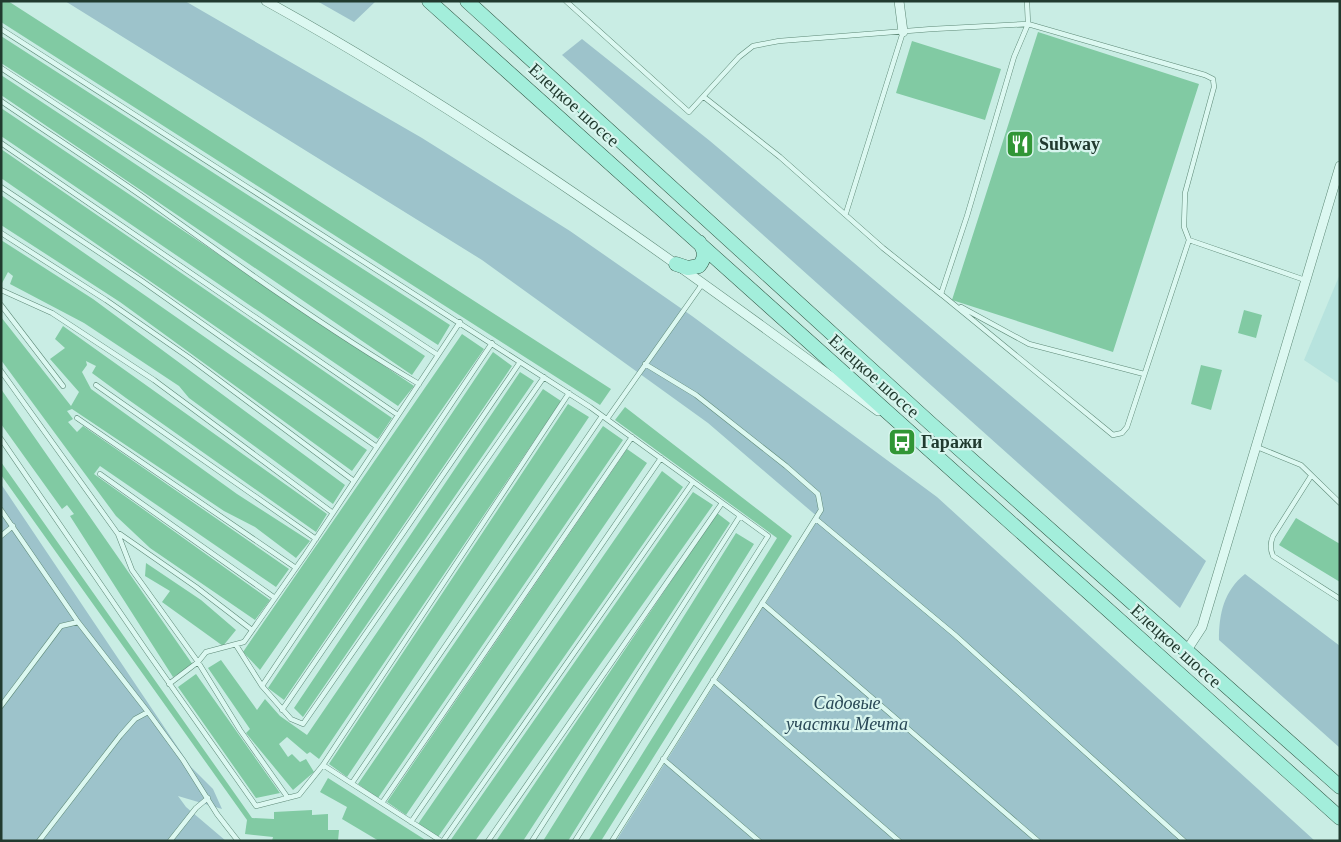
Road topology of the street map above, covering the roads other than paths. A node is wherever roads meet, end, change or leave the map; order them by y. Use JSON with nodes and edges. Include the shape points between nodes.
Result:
{"nodes":[{"id":1,"x":266,"y":1,"type":"edge"},
{"id":2,"x":429,"y":1,"type":"edge"},
{"id":3,"x":466,"y":1,"type":"edge"},
{"id":4,"x":566,"y":1,"type":"edge"},
{"id":5,"x":899,"y":1,"type":"edge"},
{"id":6,"x":1027,"y":1,"type":"edge"},
{"id":7,"x":1028,"y":24,"type":"junction"},
{"id":8,"x":1,"y":28,"type":"edge"},
{"id":9,"x":903,"y":32,"type":"junction"},
{"id":10,"x":1,"y":68,"type":"edge"},
{"id":11,"x":704,"y":97,"type":"junction"},
{"id":12,"x":1,"y":101,"type":"edge"},
{"id":13,"x":1,"y":143,"type":"edge"},
{"id":14,"x":1340,"y":166,"type":"edge"},
{"id":15,"x":1,"y":187,"type":"edge"},
{"id":16,"x":846,"y":213,"type":"junction"},
{"id":17,"x":1,"y":232,"type":"edge"},
{"id":18,"x":1189,"y":240,"type":"junction"},
{"id":19,"x":699,"y":241,"type":"junction"},
{"id":20,"x":676,"y":264,"type":"junction"},
{"id":21,"x":1304,"y":280,"type":"junction"},
{"id":22,"x":703,"y":283,"type":"junction"},
{"id":23,"x":1,"y":290,"type":"edge"},
{"id":24,"x":941,"y":294,"type":"junction"},
{"id":25,"x":1,"y":305,"type":"edge"},
{"id":26,"x":460,"y":322,"type":"junction"},
{"id":27,"x":492,"y":343,"type":"junction"},
{"id":28,"x":438,"y":356,"type":"junction"},
{"id":29,"x":520,"y":362,"type":"junction"},
{"id":30,"x":645,"y":364,"type":"junction"},
{"id":31,"x":1,"y":371,"type":"edge"},
{"id":32,"x":1144,"y":374,"type":"junction"},
{"id":33,"x":544,"y":376,"type":"junction"},
{"id":34,"x":419,"y":384,"type":"junction"},
{"id":35,"x":96,"y":385,"type":"dead end"},
{"id":36,"x":63,"y":386,"type":"dead end"},
{"id":37,"x":569,"y":393,"type":"junction"},
{"id":38,"x":398,"y":415,"type":"junction"},
{"id":39,"x":604,"y":417,"type":"junction"},
{"id":40,"x":77,"y":418,"type":"dead end"},
{"id":41,"x":632,"y":437,"type":"junction"},
{"id":42,"x":1,"y":439,"type":"edge"},
{"id":43,"x":916,"y":440,"type":"junction"},
{"id":44,"x":1257,"y":447,"type":"junction"},
{"id":45,"x":377,"y":448,"type":"junction"},
{"id":46,"x":661,"y":458,"type":"junction"},
{"id":47,"x":100,"y":474,"type":"dead end"},
{"id":48,"x":1311,"y":476,"type":"junction"},
{"id":49,"x":354,"y":481,"type":"junction"},
{"id":50,"x":693,"y":482,"type":"junction"},
{"id":51,"x":722,"y":502,"type":"junction"},
{"id":52,"x":1340,"y":503,"type":"edge"},
{"id":53,"x":1,"y":510,"type":"edge"},
{"id":54,"x":333,"y":513,"type":"junction"},
{"id":55,"x":740,"y":516,"type":"junction"},
{"id":56,"x":816,"y":519,"type":"junction"},
{"id":57,"x":13,"y":526,"type":"junction"},
{"id":58,"x":118,"y":534,"type":"junction"},
{"id":59,"x":1,"y":536,"type":"edge"},
{"id":60,"x":316,"y":539,"type":"junction"},
{"id":61,"x":296,"y":568,"type":"junction"},
{"id":62,"x":275,"y":598,"type":"junction"},
{"id":63,"x":1340,"y":599,"type":"edge"},
{"id":64,"x":762,"y":603,"type":"junction"},
{"id":65,"x":78,"y":622,"type":"junction"},
{"id":66,"x":252,"y":630,"type":"junction"},
{"id":67,"x":236,"y":645,"type":"junction"},
{"id":68,"x":1187,"y":650,"type":"junction"},
{"id":69,"x":198,"y":662,"type":"junction"},
{"id":70,"x":713,"y":680,"type":"junction"},
{"id":71,"x":169,"y":684,"type":"junction"},
{"id":72,"x":262,"y":686,"type":"junction"},
{"id":73,"x":1,"y":706,"type":"edge"},
{"id":74,"x":282,"y":710,"type":"junction"},
{"id":75,"x":148,"y":712,"type":"junction"},
{"id":76,"x":664,"y":759,"type":"junction"},
{"id":77,"x":324,"y":765,"type":"junction"},
{"id":78,"x":352,"y":783,"type":"junction"},
{"id":79,"x":1340,"y":787,"type":"edge"},
{"id":80,"x":208,"y":798,"type":"junction"},
{"id":81,"x":288,"y":798,"type":"junction"},
{"id":82,"x":382,"y":803,"type":"junction"},
{"id":83,"x":1340,"y":818,"type":"edge"},
{"id":84,"x":411,"y":822,"type":"junction"},
{"id":85,"x":615,"y":840,"type":"edge"},
{"id":86,"x":39,"y":841,"type":"edge"},
{"id":87,"x":170,"y":841,"type":"edge"},
{"id":88,"x":238,"y":841,"type":"edge"},
{"id":89,"x":442,"y":841,"type":"edge"},
{"id":90,"x":488,"y":841,"type":"edge"},
{"id":91,"x":532,"y":841,"type":"edge"},
{"id":92,"x":575,"y":841,"type":"edge"},
{"id":93,"x":759,"y":841,"type":"edge"},
{"id":94,"x":899,"y":841,"type":"edge"},
{"id":95,"x":1038,"y":841,"type":"edge"},
{"id":96,"x":1184,"y":841,"type":"edge"}],
"edges":[{"from":1,"to":20,"type":"street","via":[[472,124]]},
{"from":2,"to":19,"type":"main road","name":"Елецкое шоссе"},
{"from":3,"to":68,"type":"main road","name":"Елецкое шоссе","via":[[930,423]]},
{"from":4,"to":11,"type":"lane","via":[[684,110],[693,110]]},
{"from":5,"to":9,"type":"street"},
{"from":6,"to":7,"type":"lane"},
{"from":7,"to":9,"type":"lane"},
{"from":7,"to":18,"type":"lane","via":[[1213,79],[1214,87],[1185,193],[1184,227]]},
{"from":7,"to":24,"type":"lane","via":[[1014,57],[968,216]]},
{"from":8,"to":26,"type":"lane"},
{"from":9,"to":11,"type":"lane","via":[[779,41],[753,46]]},
{"from":9,"to":16,"type":"lane"},
{"from":10,"to":28,"type":"lane"},
{"from":11,"to":16,"type":"lane"},
{"from":12,"to":34,"type":"lane","via":[[235,264]]},
{"from":13,"to":38,"type":"lane"},
{"from":14,"to":21,"type":"street"},
{"from":15,"to":45,"type":"lane","via":[[142,281]]},
{"from":16,"to":24,"type":"lane"},
{"from":17,"to":49,"type":"lane","via":[[180,351]]},
{"from":18,"to":21,"type":"lane"},
{"from":18,"to":32,"type":"lane"},
{"from":19,"to":20,"type":"main road","via":[[705,254],[699,266],[688,268]]},
{"from":19,"to":43,"type":"main road","name":"Елецкое шоссе"},
{"from":20,"to":22,"type":"street"},
{"from":21,"to":44,"type":"street"},
{"from":22,"to":30,"type":"lane"},
{"from":22,"to":43,"type":"street"},
{"from":23,"to":54,"type":"lane","via":[[52,313],[154,380]]},
{"from":24,"to":32,"type":"lane","via":[[979,319],[1028,344]]},
{"from":24,"to":32,"type":"lane","via":[[1113,435],[1122,433],[1127,426]]},
{"from":25,"to":36,"type":"lane"},
{"from":26,"to":27,"type":"lane"},
{"from":26,"to":28,"type":"lane"},
{"from":27,"to":29,"type":"lane"},
{"from":27,"to":72,"type":"lane"},
{"from":28,"to":34,"type":"lane"},
{"from":29,"to":33,"type":"lane"},
{"from":29,"to":74,"type":"lane"},
{"from":30,"to":39,"type":"lane"},
{"from":30,"to":56,"type":"lane","via":[[696,395],[818,494],[821,510]]},
{"from":31,"to":58,"type":"lane"},
{"from":33,"to":37,"type":"lane"},
{"from":33,"to":74,"type":"lane","via":[[303,724]]},
{"from":34,"to":38,"type":"lane"},
{"from":35,"to":60,"type":"lane"},
{"from":37,"to":39,"type":"lane"},
{"from":37,"to":77,"type":"lane"},
{"from":38,"to":45,"type":"lane"},
{"from":39,"to":41,"type":"lane"},
{"from":39,"to":78,"type":"lane"},
{"from":40,"to":61,"type":"lane"},
{"from":41,"to":46,"type":"lane"},
{"from":41,"to":82,"type":"lane"},
{"from":42,"to":71,"type":"lane"},
{"from":43,"to":83,"type":"main road","name":"Елецкое шоссе"},
{"from":44,"to":48,"type":"lane","via":[[1300,465]]},
{"from":44,"to":68,"type":"street","via":[[1202,626]]},
{"from":45,"to":49,"type":"lane"},
{"from":46,"to":50,"type":"lane"},
{"from":46,"to":84,"type":"lane"},
{"from":47,"to":62,"type":"lane"},
{"from":48,"to":52,"type":"lane"},
{"from":48,"to":63,"type":"lane","via":[[1274,536],[1271,552]]},
{"from":49,"to":54,"type":"lane"},
{"from":50,"to":51,"type":"lane"},
{"from":50,"to":89,"type":"lane"},
{"from":51,"to":55,"type":"lane"},
{"from":51,"to":90,"type":"lane"},
{"from":53,"to":57,"type":"lane"},
{"from":54,"to":60,"type":"lane"},
{"from":55,"to":91,"type":"lane"},
{"from":55,"to":92,"type":"lane","via":[[768,536]]},
{"from":56,"to":64,"type":"lane"},
{"from":56,"to":96,"type":"lane","via":[[955,635]]},
{"from":57,"to":59,"type":"lane"},
{"from":57,"to":65,"type":"lane"},
{"from":58,"to":66,"type":"lane"},
{"from":58,"to":69,"type":"lane","via":[[132,570]]},
{"from":60,"to":61,"type":"lane"},
{"from":61,"to":62,"type":"lane"},
{"from":62,"to":66,"type":"lane"},
{"from":64,"to":70,"type":"lane"},
{"from":64,"to":95,"type":"lane"},
{"from":65,"to":73,"type":"lane","via":[[61,626]]},
{"from":65,"to":75,"type":"lane"},
{"from":66,"to":67,"type":"lane","via":[[244,642]]},
{"from":67,"to":69,"type":"lane","via":[[206,652]]},
{"from":67,"to":72,"type":"lane"},
{"from":68,"to":79,"type":"main road","name":"Елецкое шоссе"},
{"from":69,"to":71,"type":"lane"},
{"from":69,"to":81,"type":"lane","via":[[240,730]]},
{"from":70,"to":76,"type":"lane"},
{"from":70,"to":94,"type":"lane"},
{"from":71,"to":81,"type":"lane","via":[[256,806]]},
{"from":72,"to":74,"type":"lane"},
{"from":75,"to":80,"type":"lane"},
{"from":75,"to":86,"type":"lane","via":[[135,719],[120,736]]},
{"from":76,"to":85,"type":"lane"},
{"from":76,"to":93,"type":"lane"},
{"from":77,"to":78,"type":"lane"},
{"from":77,"to":81,"type":"lane","via":[[299,795]]},
{"from":78,"to":82,"type":"lane"},
{"from":80,"to":87,"type":"lane"},
{"from":80,"to":88,"type":"lane"},
{"from":82,"to":84,"type":"lane"},
{"from":84,"to":89,"type":"lane"}]}
